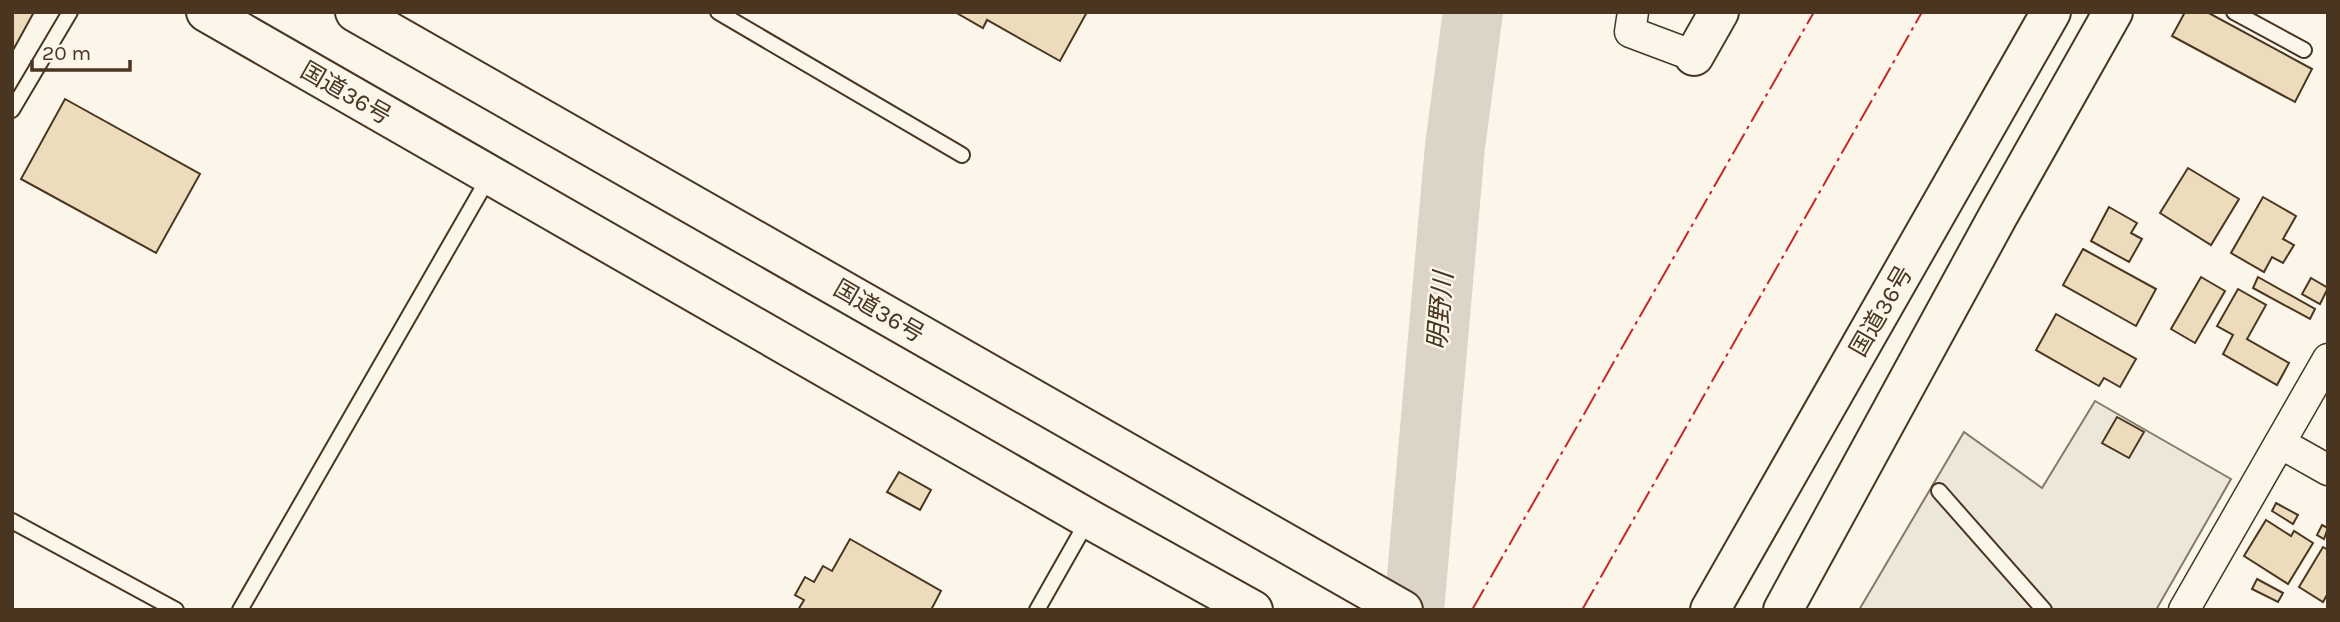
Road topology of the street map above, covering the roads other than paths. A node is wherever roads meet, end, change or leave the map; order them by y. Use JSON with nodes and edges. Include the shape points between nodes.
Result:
{"nodes":[{"id":1,"x":70,"y":12,"type":"edge"},
{"id":2,"x":206,"y":12,"type":"edge"},
{"id":3,"x":355,"y":12,"type":"edge"},
{"id":4,"x":718,"y":12,"type":"edge"},
{"id":5,"x":1633,"y":12,"type":"edge"},
{"id":6,"x":1719,"y":12,"type":"edge"},
{"id":7,"x":2051,"y":12,"type":"edge"},
{"id":8,"x":2113,"y":12,"type":"edge"},
{"id":9,"x":2234,"y":12,"type":"edge"},
{"id":10,"x":2304,"y":50,"type":"dead end"},
{"id":11,"x":1694,"y":56,"type":"joint"},
{"id":12,"x":12,"y":110,"type":"edge"},
{"id":13,"x":962,"y":155,"type":"dead end"},
{"id":14,"x":491,"y":176,"type":"junction"},
{"id":15,"x":2328,"y":359,"type":"edge"},
{"id":16,"x":2280,"y":443,"type":"junction"},
{"id":17,"x":2328,"y":470,"type":"edge"},
{"id":18,"x":1939,"y":491,"type":"dead end"},
{"id":19,"x":1089,"y":519,"type":"junction"},
{"id":20,"x":12,"y":521,"type":"edge"},
{"id":21,"x":1395,"y":605,"type":"edge"},
{"id":22,"x":176,"y":610,"type":"edge"},
{"id":23,"x":240,"y":610,"type":"edge"},
{"id":24,"x":1037,"y":610,"type":"edge"},
{"id":25,"x":1253,"y":610,"type":"edge"},
{"id":26,"x":1710,"y":610,"type":"edge"},
{"id":27,"x":1783,"y":610,"type":"edge"},
{"id":28,"x":2044,"y":610,"type":"edge"},
{"id":29,"x":2184,"y":610,"type":"edge"}],
"edges":[{"from":1,"to":12,"type":"lane"},
{"from":2,"to":14,"type":"main road","name":"国道36号"},
{"from":3,"to":21,"type":"main road","name":"国道36号"},
{"from":4,"to":13,"type":"lane"},
{"from":5,"to":11,"type":"street","via":[[1630,32]]},
{"from":6,"to":11,"type":"main road"},
{"from":7,"to":26,"type":"main road","name":"国道36号"},
{"from":8,"to":27,"type":"main road"},
{"from":9,"to":10,"type":"lane"},
{"from":14,"to":19,"type":"main road","name":"国道36号"},
{"from":14,"to":23,"type":"lane"},
{"from":15,"to":16,"type":"street"},
{"from":16,"to":17,"type":"street"},
{"from":16,"to":29,"type":"street"},
{"from":18,"to":28,"type":"lane"},
{"from":19,"to":24,"type":"lane"},
{"from":19,"to":25,"type":"main road","name":"国道36号"},
{"from":20,"to":22,"type":"lane"}]}
